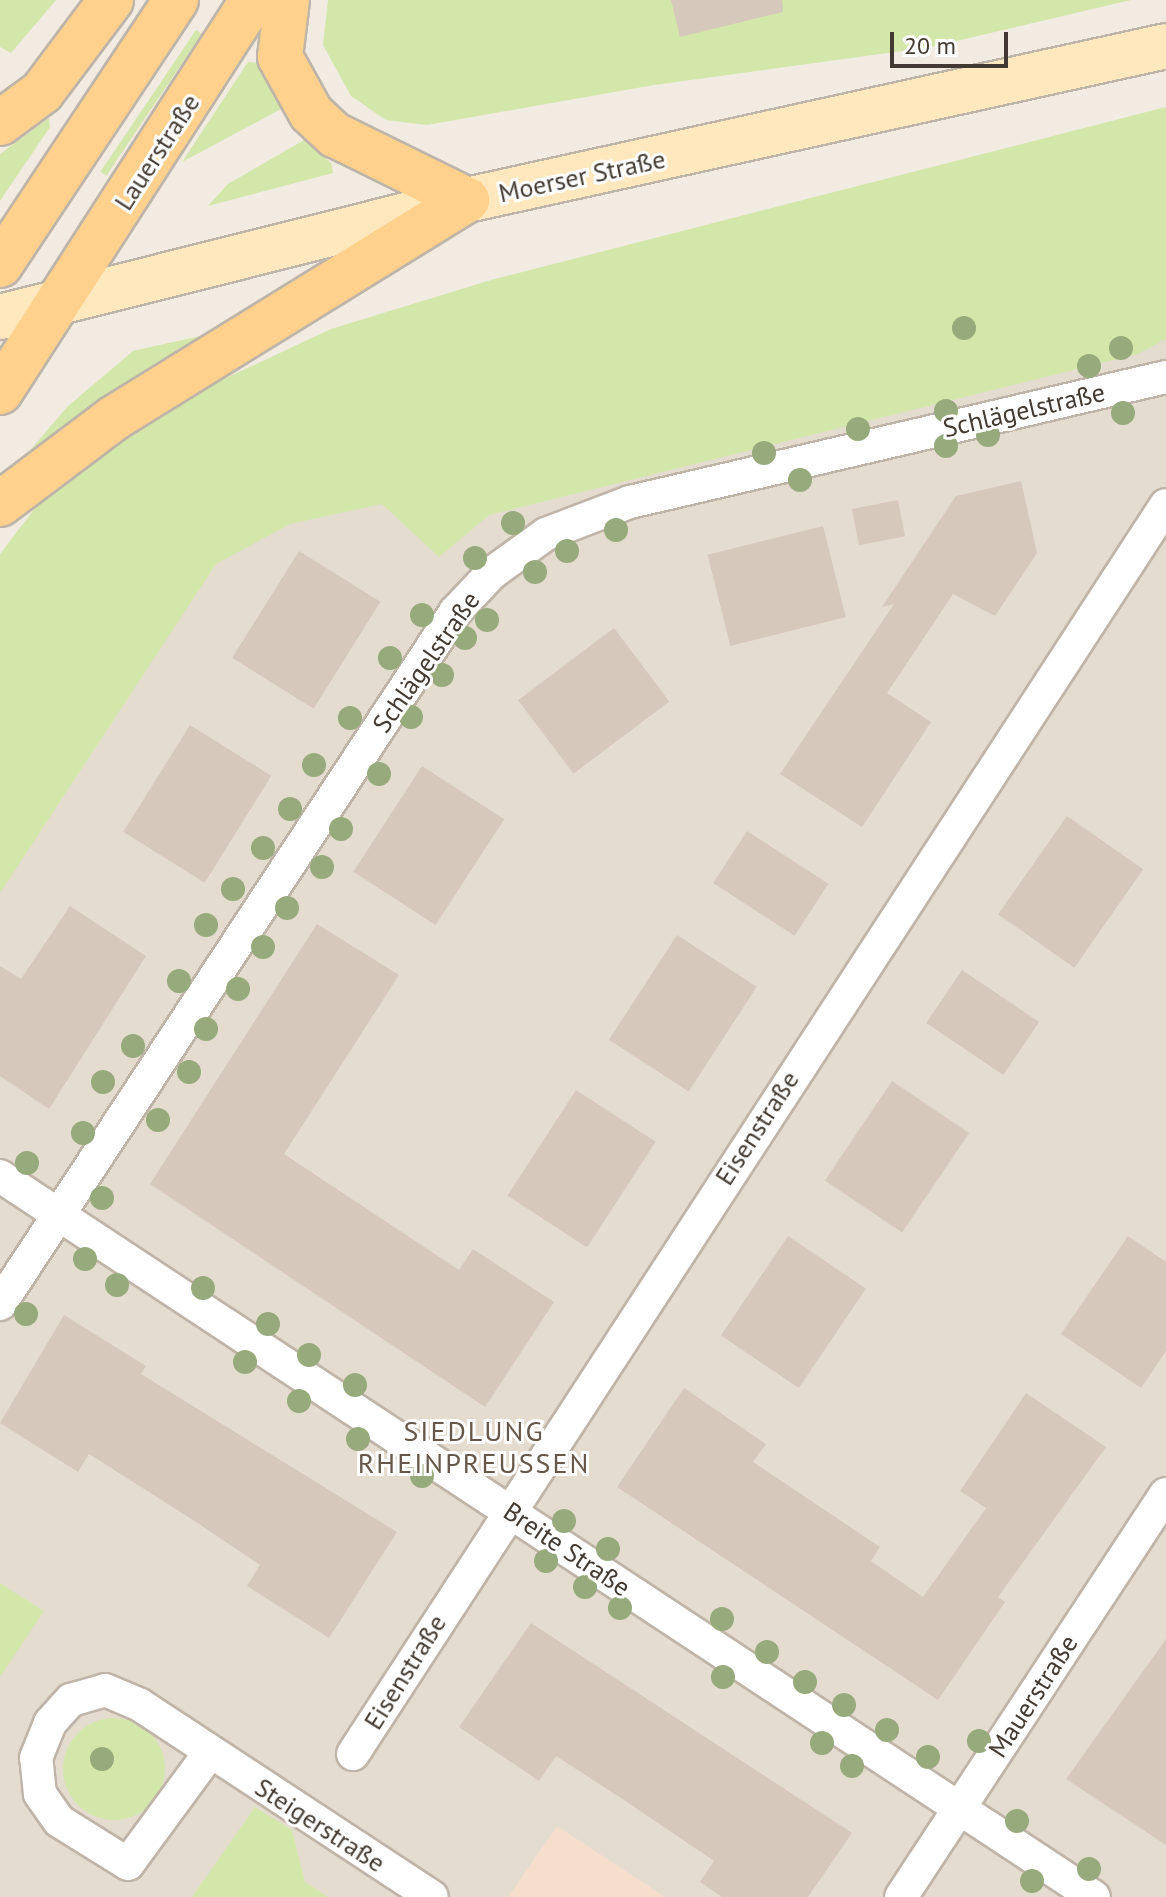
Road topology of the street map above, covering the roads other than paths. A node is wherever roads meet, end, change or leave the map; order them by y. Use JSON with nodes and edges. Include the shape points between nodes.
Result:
{"nodes":[{"id":1,"x":111,"y":0,"type":"edge"},
{"id":2,"x":176,"y":0,"type":"edge"},
{"id":3,"x":253,"y":0,"type":"edge"},
{"id":4,"x":287,"y":0,"type":"edge"},
{"id":5,"x":1166,"y":46,"type":"edge"},
{"id":6,"x":0,"y":123,"type":"edge"},
{"id":7,"x":467,"y":200,"type":"junction"},
{"id":8,"x":0,"y":265,"type":"edge"},
{"id":9,"x":59,"y":302,"type":"junction"},
{"id":10,"x":0,"y":317,"type":"edge"},
{"id":11,"x":1166,"y":377,"type":"edge"},
{"id":12,"x":0,"y":392,"type":"edge"},
{"id":13,"x":0,"y":504,"type":"edge"},
{"id":14,"x":1166,"y":505,"type":"edge"},
{"id":15,"x":0,"y":1176,"type":"edge"},
{"id":16,"x":59,"y":1214,"type":"junction"},
{"id":17,"x":0,"y":1304,"type":"edge"},
{"id":18,"x":1166,"y":1494,"type":"edge"},
{"id":19,"x":508,"y":1509,"type":"junction"},
{"id":20,"x":353,"y":1754,"type":"dead end"},
{"id":21,"x":208,"y":1755,"type":"junction"},
{"id":22,"x":958,"y":1810,"type":"junction"},
{"id":23,"x":432,"y":1897,"type":"edge"},
{"id":24,"x":901,"y":1897,"type":"edge"},
{"id":25,"x":1094,"y":1897,"type":"edge"}],
"edges":[{"from":1,"to":6,"type":"main road","via":[[42,92]]},
{"from":2,"to":8,"type":"main road"},
{"from":3,"to":9,"type":"main road","name":"Lauerstraße"},
{"from":4,"to":7,"type":"main road","via":[[280,57],[311,113],[335,135]]},
{"from":5,"to":7,"type":"main road","name":"Moerser Straße"},
{"from":7,"to":9,"type":"main road","name":"Moerser Straße"},
{"from":7,"to":13,"type":"main road","via":[[114,418]]},
{"from":9,"to":10,"type":"main road","name":"Moerser Straße"},
{"from":9,"to":12,"type":"main road","name":"Lauerstraße"},
{"from":11,"to":16,"type":"street","name":"Schlägelstraße","via":[[630,502],[546,534],[492,573],[455,612]]},
{"from":14,"to":19,"type":"street","name":"Eisenstraße"},
{"from":15,"to":16,"type":"street","name":"Breite Straße"},
{"from":16,"to":17,"type":"street","name":"Schlägelstraße"},
{"from":16,"to":19,"type":"street","name":"Breite Straße"},
{"from":18,"to":22,"type":"street","name":"Mauerstraße"},
{"from":19,"to":20,"type":"street","name":"Eisenstraße"},
{"from":19,"to":22,"type":"street","name":"Breite Straße"},
{"from":21,"to":21,"type":"street","name":"Steigerstraße","via":[[140,1705],[105,1690],[71,1700],[50,1723],[36,1758],[40,1794],[59,1821],[128,1864]]},
{"from":21,"to":23,"type":"street","name":"Steigerstraße"},
{"from":22,"to":24,"type":"street","name":"Mauerstraße"},
{"from":22,"to":25,"type":"street","name":"Breite Straße"}]}
